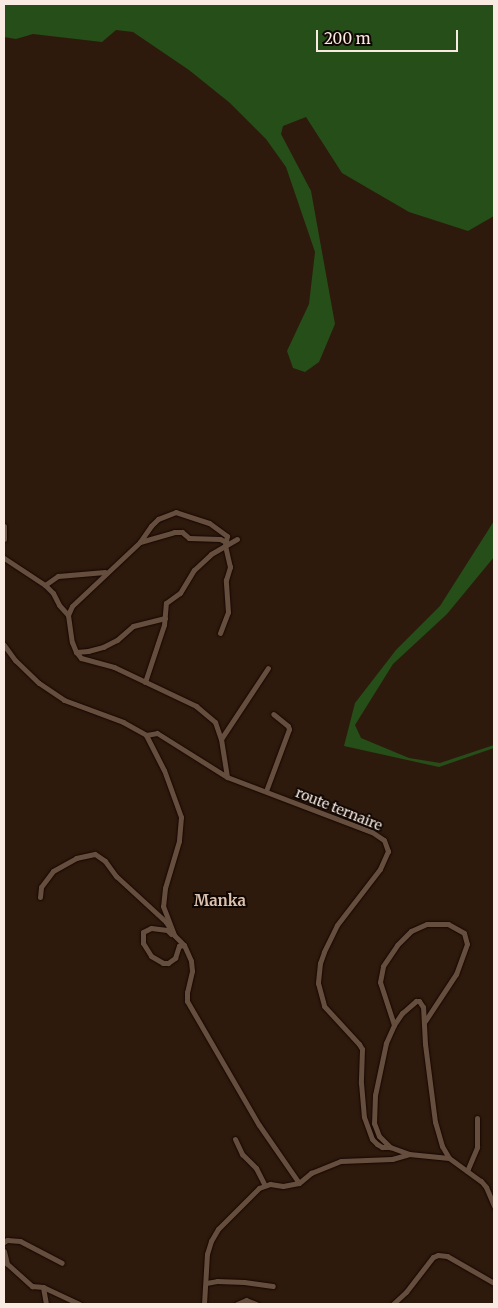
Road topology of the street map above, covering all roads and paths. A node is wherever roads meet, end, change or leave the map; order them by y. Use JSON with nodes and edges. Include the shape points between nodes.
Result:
{"nodes":[{"id":1,"x":4,"y":526,"type":"edge"},
{"id":2,"x":237,"y":538,"type":"dead end"},
{"id":3,"x":4,"y":539,"type":"edge"},
{"id":4,"x":140,"y":542,"type":"junction"},
{"id":5,"x":226,"y":544,"type":"junction"},
{"id":6,"x":4,"y":558,"type":"edge"},
{"id":7,"x":105,"y":572,"type":"junction"},
{"id":8,"x":45,"y":585,"type":"junction"},
{"id":9,"x":68,"y":615,"type":"junction"},
{"id":10,"x":164,"y":618,"type":"junction"},
{"id":11,"x":220,"y":633,"type":"dead end"},
{"id":12,"x":4,"y":645,"type":"edge"},
{"id":13,"x":76,"y":652,"type":"junction"},
{"id":14,"x":268,"y":668,"type":"dead end"},
{"id":15,"x":145,"y":682,"type":"junction"},
{"id":16,"x":273,"y":714,"type":"dead end"},
{"id":17,"x":146,"y":735,"type":"junction"},
{"id":18,"x":221,"y":739,"type":"junction"},
{"id":19,"x":227,"y":777,"type":"junction"},
{"id":20,"x":266,"y":791,"type":"junction"},
{"id":21,"x":40,"y":897,"type":"dead end"},
{"id":22,"x":174,"y":935,"type":"junction"},
{"id":23,"x":184,"y":946,"type":"junction"},
{"id":24,"x":425,"y":1021,"type":"junction"},
{"id":25,"x":394,"y":1025,"type":"junction"},
{"id":26,"x":477,"y":1118,"type":"dead end"},
{"id":27,"x":235,"y":1139,"type":"dead end"},
{"id":28,"x":390,"y":1147,"type":"junction"},
{"id":29,"x":409,"y":1154,"type":"junction"},
{"id":30,"x":449,"y":1158,"type":"junction"},
{"id":31,"x":467,"y":1171,"type":"junction"},
{"id":32,"x":299,"y":1183,"type":"junction"},
{"id":33,"x":264,"y":1184,"type":"junction"},
{"id":34,"x":494,"y":1206,"type":"edge"},
{"id":35,"x":4,"y":1242,"type":"edge"},
{"id":36,"x":4,"y":1251,"type":"edge"},
{"id":37,"x":5,"y":1263,"type":"edge"},
{"id":38,"x":62,"y":1263,"type":"dead end"},
{"id":39,"x":206,"y":1283,"type":"junction"},
{"id":40,"x":494,"y":1283,"type":"edge"},
{"id":41,"x":273,"y":1286,"type":"dead end"},
{"id":42,"x":43,"y":1287,"type":"junction"},
{"id":43,"x":46,"y":1304,"type":"edge"},
{"id":44,"x":79,"y":1304,"type":"edge"},
{"id":45,"x":204,"y":1304,"type":"edge"},
{"id":46,"x":237,"y":1304,"type":"edge"},
{"id":47,"x":256,"y":1304,"type":"edge"},
{"id":48,"x":394,"y":1304,"type":"edge"}],
"edges":[{"from":1,"to":3,"type":"street"},
{"from":2,"to":5,"type":"street"},
{"from":4,"to":5,"type":"street","via":[[182,532],[189,538],[220,539]]},
{"from":4,"to":5,"type":"street","via":[[158,519],[176,512],[209,523],[224,532]]},
{"from":4,"to":7,"type":"street"},
{"from":5,"to":10,"type":"street","via":[[194,570],[180,593],[166,603]]},
{"from":5,"to":11,"type":"street","via":[[230,567],[226,588],[228,612]]},
{"from":6,"to":8,"type":"street"},
{"from":7,"to":8,"type":"street","via":[[58,576]]},
{"from":7,"to":9,"type":"street","via":[[72,606]]},
{"from":8,"to":9,"type":"street"},
{"from":9,"to":13,"type":"street"},
{"from":10,"to":13,"type":"street","via":[[133,626],[103,647]]},
{"from":10,"to":15,"type":"street"},
{"from":12,"to":17,"type":"street","name":"route ternaire","via":[[15,660],[53,694],[123,722]]},
{"from":13,"to":15,"type":"street","via":[[82,658],[114,666]]},
{"from":14,"to":18,"type":"street"},
{"from":15,"to":18,"type":"street","via":[[196,706],[215,722]]},
{"from":16,"to":20,"type":"street","via":[[290,728]]},
{"from":17,"to":19,"type":"street","name":"route ternaire","via":[[156,732],[168,738]]},
{"from":17,"to":22,"type":"street","via":[[164,770],[181,817],[179,841],[163,897],[163,906]]},
{"from":18,"to":19,"type":"street"},
{"from":19,"to":20,"type":"street","name":"route ternaire"},
{"from":20,"to":28,"type":"street","name":"route ternaire","via":[[372,832],[388,845],[380,868],[337,925],[320,963],[318,983],[324,1006],[360,1044],[364,1116],[372,1138],[382,1147]]},
{"from":21,"to":22,"type":"street","via":[[41,886],[53,871],[76,858],[95,854],[166,922]]},
{"from":22,"to":23,"type":"street"},
{"from":22,"to":23,"type":"street","via":[[167,930],[151,928],[142,934],[147,951],[163,963],[172,961],[179,946]]},
{"from":23,"to":32,"type":"street","via":[[192,970],[187,992],[190,1009],[259,1125]]},
{"from":24,"to":25,"type":"street","via":[[422,1003],[416,1001],[408,1006]]},
{"from":24,"to":25,"type":"street","via":[[456,974],[467,944],[464,934],[448,924],[426,924],[411,931],[383,966],[380,982]]},
{"from":24,"to":30,"type":"street","via":[[436,1122],[442,1146]]},
{"from":25,"to":28,"type":"street","via":[[386,1043],[373,1112],[379,1136]]},
{"from":26,"to":31,"type":"street","via":[[477,1147]]},
{"from":27,"to":33,"type":"street"},
{"from":28,"to":29,"type":"street"},
{"from":29,"to":30,"type":"street"},
{"from":29,"to":32,"type":"street","via":[[392,1159],[341,1161],[311,1173]]},
{"from":30,"to":31,"type":"street"},
{"from":31,"to":34,"type":"street","via":[[486,1187]]},
{"from":32,"to":33,"type":"street","via":[[283,1186]]},
{"from":33,"to":39,"type":"street","via":[[214,1235],[207,1254]]},
{"from":35,"to":38,"type":"street","via":[[20,1242]]},
{"from":36,"to":37,"type":"street"},
{"from":37,"to":42,"type":"street","via":[[32,1286]]},
{"from":39,"to":41,"type":"street","via":[[244,1282]]},
{"from":39,"to":45,"type":"street"},
{"from":40,"to":48,"type":"street","via":[[443,1254],[438,1255]]},
{"from":42,"to":43,"type":"street"},
{"from":42,"to":44,"type":"street"},
{"from":46,"to":47,"type":"street","via":[[246,1300]]}]}
